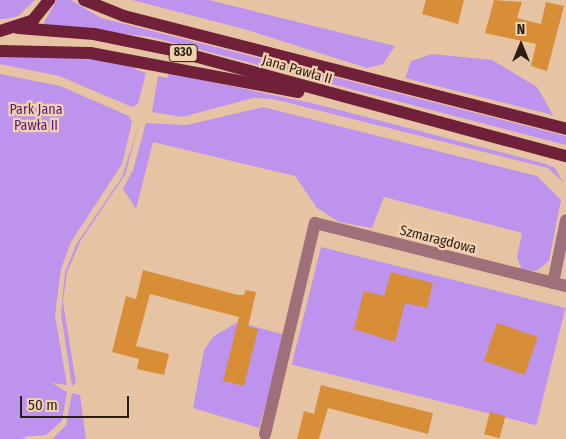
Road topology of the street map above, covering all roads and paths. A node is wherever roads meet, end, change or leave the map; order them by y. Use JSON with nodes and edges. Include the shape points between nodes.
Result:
{"nodes":[{"id":1,"x":49,"y":0,"type":"edge"},
{"id":2,"x":84,"y":0,"type":"edge"},
{"id":3,"x":18,"y":28,"type":"junction"},
{"id":4,"x":0,"y":31,"type":"edge"},
{"id":5,"x":0,"y":51,"type":"edge"},
{"id":6,"x":345,"y":98,"type":"junction"},
{"id":7,"x":566,"y":129,"type":"edge"},
{"id":8,"x":566,"y":156,"type":"edge"},
{"id":9,"x":566,"y":220,"type":"edge"},
{"id":10,"x":560,"y":284,"type":"edge"},
{"id":11,"x":265,"y":434,"type":"dead end"}],
"edges":[{"from":1,"to":3,"type":"main road","number":"830","via":[[33,20]]},
{"from":2,"to":7,"type":"main road","name":"Jana Pawła II","number":"830","via":[[124,16]]},
{"from":3,"to":4,"type":"main road","number":"830"},
{"from":3,"to":6,"type":"main road","name":"Jana Pawła II","number":"830","via":[[126,39]]},
{"from":5,"to":6,"type":"main road","via":[[90,52]]},
{"from":6,"to":8,"type":"main road","name":"Jana Pawła II","number":"830"},
{"from":9,"to":10,"type":"street","name":"Szmaragdowa"},
{"from":10,"to":11,"type":"street","name":"Szmaragdowa","via":[[315,224]]}]}
